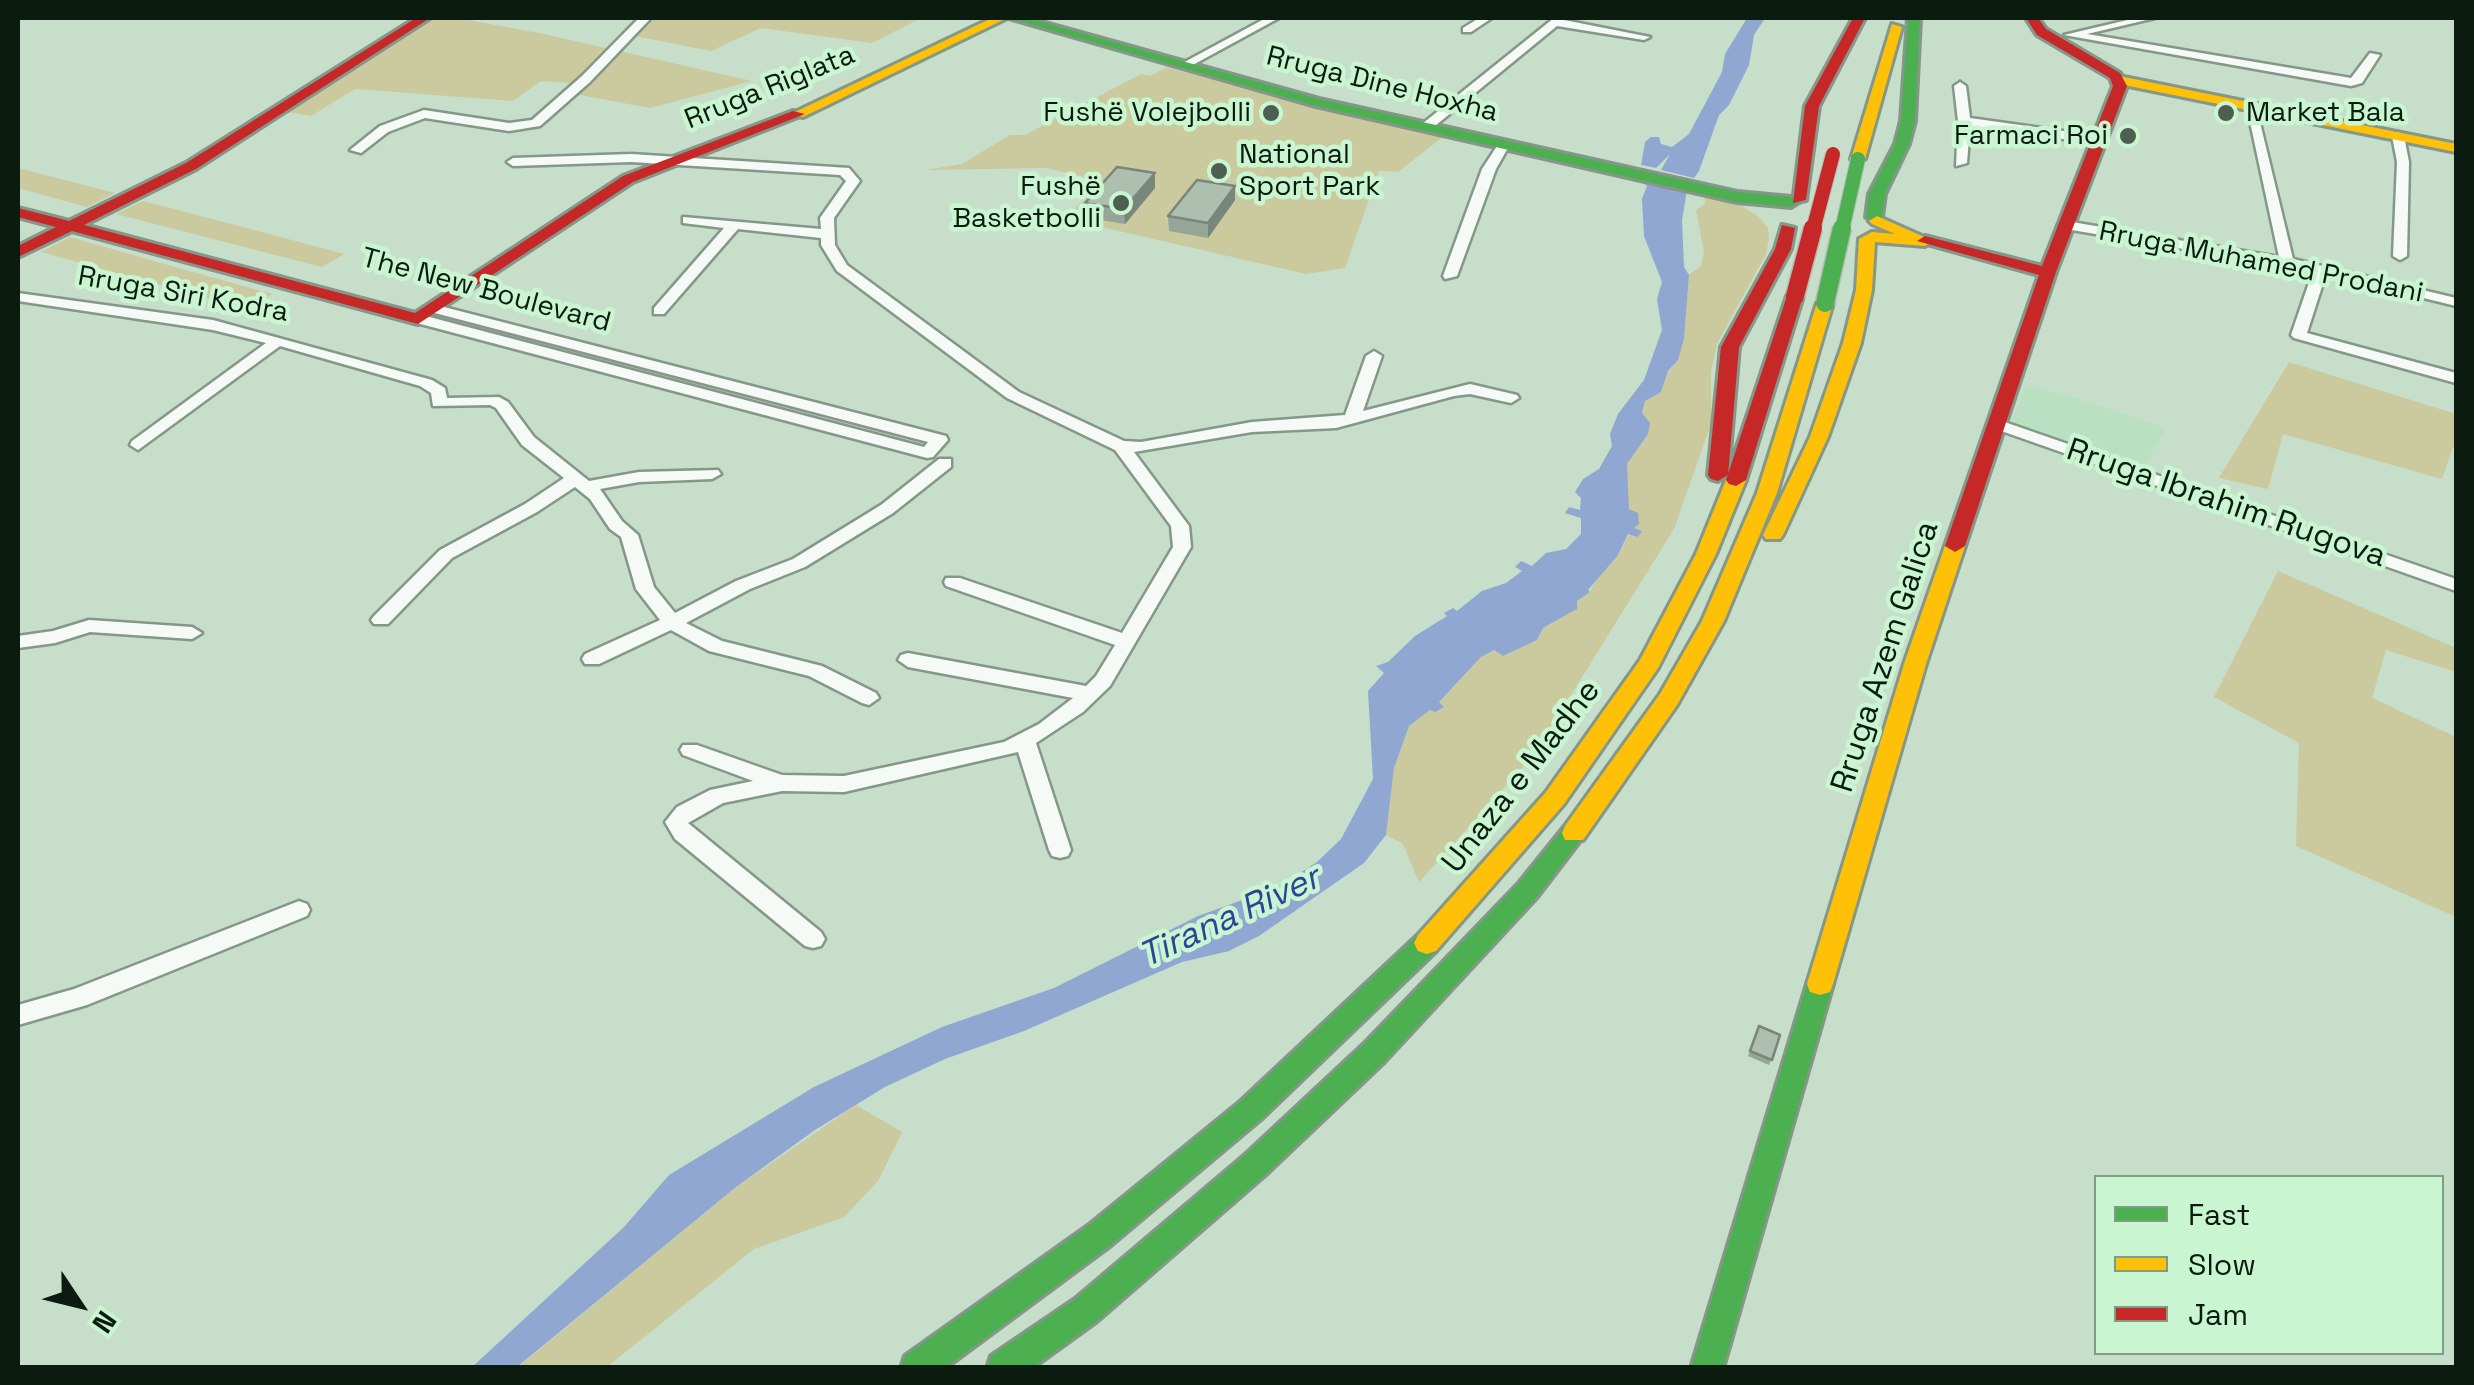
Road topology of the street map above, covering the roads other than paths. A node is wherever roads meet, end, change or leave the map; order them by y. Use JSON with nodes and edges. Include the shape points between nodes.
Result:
{"nodes":[{"id":1,"x":424,"y":18,"type":"edge"},
{"id":2,"x":646,"y":18,"type":"edge"},
{"id":3,"x":1001,"y":18,"type":"edge"},
{"id":4,"x":1016,"y":18,"type":"edge"},
{"id":5,"x":1273,"y":18,"type":"edge"},
{"id":6,"x":1486,"y":18,"type":"edge"},
{"id":7,"x":1859,"y":18,"type":"edge"},
{"id":8,"x":1876,"y":18,"type":"edge"},
{"id":9,"x":1899,"y":18,"type":"edge"},
{"id":10,"x":1914,"y":18,"type":"edge"},
{"id":11,"x":2032,"y":18,"type":"edge"},
{"id":12,"x":2149,"y":18,"type":"edge"},
{"id":13,"x":1557,"y":20,"type":"edge"},
{"id":14,"x":1468,"y":30,"type":"dead end"},
{"id":15,"x":2060,"y":36,"type":"junction"},
{"id":16,"x":1644,"y":37,"type":"dead end"},
{"id":17,"x":2374,"y":55,"type":"dead end"},
{"id":18,"x":1185,"y":66,"type":"junction"},
{"id":19,"x":1860,"y":68,"type":"dead end"},
{"id":20,"x":2119,"y":80,"type":"junction"},
{"id":21,"x":1960,"y":86,"type":"dead end"},
{"id":22,"x":2250,"y":106,"type":"junction"},
{"id":23,"x":1964,"y":121,"type":"junction"},
{"id":24,"x":1426,"y":127,"type":"junction"},
{"id":25,"x":2398,"y":136,"type":"junction"},
{"id":26,"x":2099,"y":140,"type":"junction"},
{"id":27,"x":1836,"y":145,"type":"dead end"},
{"id":28,"x":1503,"y":146,"type":"junction"},
{"id":29,"x":2456,"y":148,"type":"edge"},
{"id":30,"x":356,"y":150,"type":"dead end"},
{"id":31,"x":668,"y":161,"type":"junction"},
{"id":32,"x":512,"y":162,"type":"dead end"},
{"id":33,"x":1960,"y":163,"type":"dead end"},
{"id":34,"x":18,"y":200,"type":"edge"},
{"id":35,"x":1789,"y":211,"type":"junction"},
{"id":36,"x":18,"y":212,"type":"edge"},
{"id":37,"x":688,"y":220,"type":"dead end"},
{"id":38,"x":78,"y":222,"type":"junction"},
{"id":39,"x":2066,"y":225,"type":"junction"},
{"id":40,"x":733,"y":226,"type":"junction"},
{"id":41,"x":1872,"y":229,"type":"junction"},
{"id":42,"x":828,"y":234,"type":"junction"},
{"id":43,"x":18,"y":252,"type":"edge"},
{"id":44,"x":2400,"y":256,"type":"dead end"},
{"id":45,"x":2287,"y":262,"type":"junction"},
{"id":46,"x":2321,"y":268,"type":"junction"},
{"id":47,"x":2048,"y":272,"type":"junction"},
{"id":48,"x":1450,"y":276,"type":"dead end"},
{"id":49,"x":18,"y":297,"type":"edge"},
{"id":50,"x":2456,"y":302,"type":"edge"},
{"id":51,"x":659,"y":310,"type":"dead end"},
{"id":52,"x":421,"y":312,"type":"junction"},
{"id":53,"x":278,"y":340,"type":"junction"},
{"id":54,"x":1374,"y":356,"type":"dead end"},
{"id":55,"x":2456,"y":378,"type":"edge"},
{"id":56,"x":1511,"y":398,"type":"dead end"},
{"id":57,"x":1352,"y":420,"type":"junction"},
{"id":58,"x":1996,"y":424,"type":"junction"},
{"id":59,"x":138,"y":445,"type":"dead end"},
{"id":60,"x":1121,"y":446,"type":"junction"},
{"id":61,"x":933,"y":447,"type":"dead end"},
{"id":62,"x":945,"y":463,"type":"dead end"},
{"id":63,"x":712,"y":474,"type":"dead end"},
{"id":64,"x":578,"y":483,"type":"junction"},
{"id":65,"x":953,"y":582,"type":"dead end"},
{"id":66,"x":2456,"y":585,"type":"edge"},
{"id":67,"x":381,"y":620,"type":"dead end"},
{"id":68,"x":672,"y":622,"type":"junction"},
{"id":69,"x":192,"y":633,"type":"dead end"},
{"id":70,"x":18,"y":642,"type":"edge"},
{"id":71,"x":1124,"y":642,"type":"junction"},
{"id":72,"x":592,"y":658,"type":"dead end"},
{"id":73,"x":908,"y":660,"type":"dead end"},
{"id":74,"x":1091,"y":694,"type":"junction"},
{"id":75,"x":869,"y":698,"type":"dead end"},
{"id":76,"x":1025,"y":741,"type":"junction"},
{"id":77,"x":690,"y":750,"type":"dead end"},
{"id":78,"x":782,"y":783,"type":"junction"},
{"id":79,"x":1572,"y":836,"type":"junction"},
{"id":80,"x":1516,"y":841,"type":"junction"},
{"id":81,"x":1060,"y":850,"type":"dead end"},
{"id":82,"x":300,"y":910,"type":"dead end"},
{"id":83,"x":813,"y":940,"type":"dead end"},
{"id":84,"x":18,"y":1015,"type":"edge"},
{"id":85,"x":917,"y":1368,"type":"edge"},
{"id":86,"x":1003,"y":1368,"type":"edge"},
{"id":87,"x":1707,"y":1368,"type":"edge"}],
"edges":[{"from":1,"to":38,"type":"main road","via":[[200,161]]},
{"from":2,"to":30,"type":"street","via":[[536,123],[509,127],[424,114]]},
{"from":3,"to":31,"type":"main road","name":"Rruga Riglata","via":[[802,112]]},
{"from":4,"to":18,"type":"main road","name":"Rruga Dine Hoxha"},
{"from":5,"to":18,"type":"street"},
{"from":6,"to":14,"type":"street"},
{"from":7,"to":35,"type":"main road","via":[[1812,106]]},
{"from":8,"to":19,"type":"main road"},
{"from":9,"to":79,"type":"main road","bridge":true,"via":[[1766,493],[1713,621],[1669,699]]},
{"from":10,"to":41,"type":"main road","via":[[1908,121],[1878,194]]},
{"from":11,"to":15,"type":"main road","via":[[2035,27]]},
{"from":12,"to":15,"type":"street"},
{"from":13,"to":16,"type":"street"},
{"from":13,"to":24,"type":"street"},
{"from":15,"to":17,"type":"street","via":[[2351,82]]},
{"from":15,"to":20,"type":"main road"},
{"from":18,"to":24,"type":"main road","name":"Rruga Dine Hoxha"},
{"from":20,"to":22,"type":"main road"},
{"from":20,"to":26,"type":"main road","name":"Rruga Azem Galica"},
{"from":21,"to":23,"type":"street"},
{"from":22,"to":25,"type":"main road"},
{"from":22,"to":45,"type":"street"},
{"from":23,"to":26,"type":"street"},
{"from":23,"to":33,"type":"street"},
{"from":24,"to":28,"type":"main road","name":"Rruga Dine Hoxha"},
{"from":25,"to":29,"type":"main road"},
{"from":25,"to":44,"type":"street"},
{"from":26,"to":39,"type":"main road","name":"Rruga Azem Galica"},
{"from":27,"to":80,"type":"main road","name":"Unaza e Madhe","bridge":true,"via":[[1796,296],[1729,502],[1673,621],[1596,745]]},
{"from":28,"to":35,"type":"main road","name":"Rruga Dine Hoxha"},
{"from":28,"to":48,"type":"street"},
{"from":31,"to":32,"type":"street"},
{"from":31,"to":42,"type":"street","via":[[844,171],[853,181],[827,218]]},
{"from":31,"to":52,"type":"main road","via":[[611,189]]},
{"from":34,"to":38,"type":"main road","name":"The New Boulevard"},
{"from":35,"to":41,"type":"main road","name":"Rruga Dine Hoxha","via":[[1842,201]]},
{"from":35,"to":41,"type":"main road","name":"Rruga Dine Hoxha","via":[[1824,242]]},
{"from":35,"to":80,"type":"main road","via":[[1783,249],[1730,347],[1718,478],[1695,538],[1632,659],[1537,798]]},
{"from":36,"to":38,"type":"main road","name":"The New Boulevard"},
{"from":37,"to":40,"type":"street"},
{"from":38,"to":43,"type":"main road"},
{"from":38,"to":52,"type":"main road","name":"The New Boulevard"},
{"from":39,"to":45,"type":"street","name":"Rruga Muhamed Prodani"},
{"from":39,"to":47,"type":"main road","name":"Rruga Azem Galica"},
{"from":40,"to":42,"type":"street"},
{"from":40,"to":51,"type":"street"},
{"from":41,"to":47,"type":"main road","name":"Rruga Dine Hoxha"},
{"from":41,"to":79,"type":"main road","via":[[1861,305],[1825,423],[1728,635],[1639,772],[1604,814]]},
{"from":42,"to":60,"type":"street","via":[[842,268],[982,375]]},
{"from":45,"to":46,"type":"street","name":"Rruga Muhamed Prodani"},
{"from":46,"to":50,"type":"street","name":"Rruga Muhamed Prodani"},
{"from":46,"to":55,"type":"street","via":[[2299,335]]},
{"from":47,"to":58,"type":"main road","name":"Rruga Azem Galica"},
{"from":49,"to":53,"type":"street","name":"Rruga Siri Kodra"},
{"from":52,"to":61,"type":"street","name":"The New Boulevard"},
{"from":53,"to":59,"type":"street"},
{"from":53,"to":64,"type":"street","name":"Rruga Siri Kodra","via":[[426,383],[439,391],[439,403],[494,400],[528,441]]},
{"from":54,"to":57,"type":"street"},
{"from":56,"to":57,"type":"street","via":[[1453,390]]},
{"from":57,"to":60,"type":"street"},
{"from":58,"to":66,"type":"street","name":"Rruga Ibrahim Rugova"},
{"from":58,"to":87,"type":"main road","name":"Rruga Azem Galica","via":[[1899,715]]},
{"from":60,"to":71,"type":"street","via":[[1183,538],[1179,556]]},
{"from":62,"to":68,"type":"street","via":[[799,563]]},
{"from":63,"to":64,"type":"street"},
{"from":64,"to":67,"type":"street","via":[[446,554]]},
{"from":64,"to":68,"type":"street","via":[[629,535],[644,589]]},
{"from":65,"to":71,"type":"street"},
{"from":68,"to":72,"type":"street"},
{"from":68,"to":75,"type":"street","via":[[716,646],[788,662]]},
{"from":69,"to":70,"type":"street","via":[[89,626]]},
{"from":71,"to":74,"type":"street"},
{"from":73,"to":74,"type":"street"},
{"from":74,"to":76,"type":"street"},
{"from":76,"to":78,"type":"street","via":[[860,782]]},
{"from":76,"to":81,"type":"street"},
{"from":77,"to":78,"type":"street"},
{"from":78,"to":83,"type":"street","via":[[718,796],[676,822]]},
{"from":79,"to":86,"type":"main road","via":[[1374,1053],[1086,1310]]},
{"from":80,"to":85,"type":"main road","name":"Unaza e Madhe","via":[[1411,961],[1251,1110],[1100,1235]]},
{"from":82,"to":84,"type":"street","via":[[78,998]]}]}
